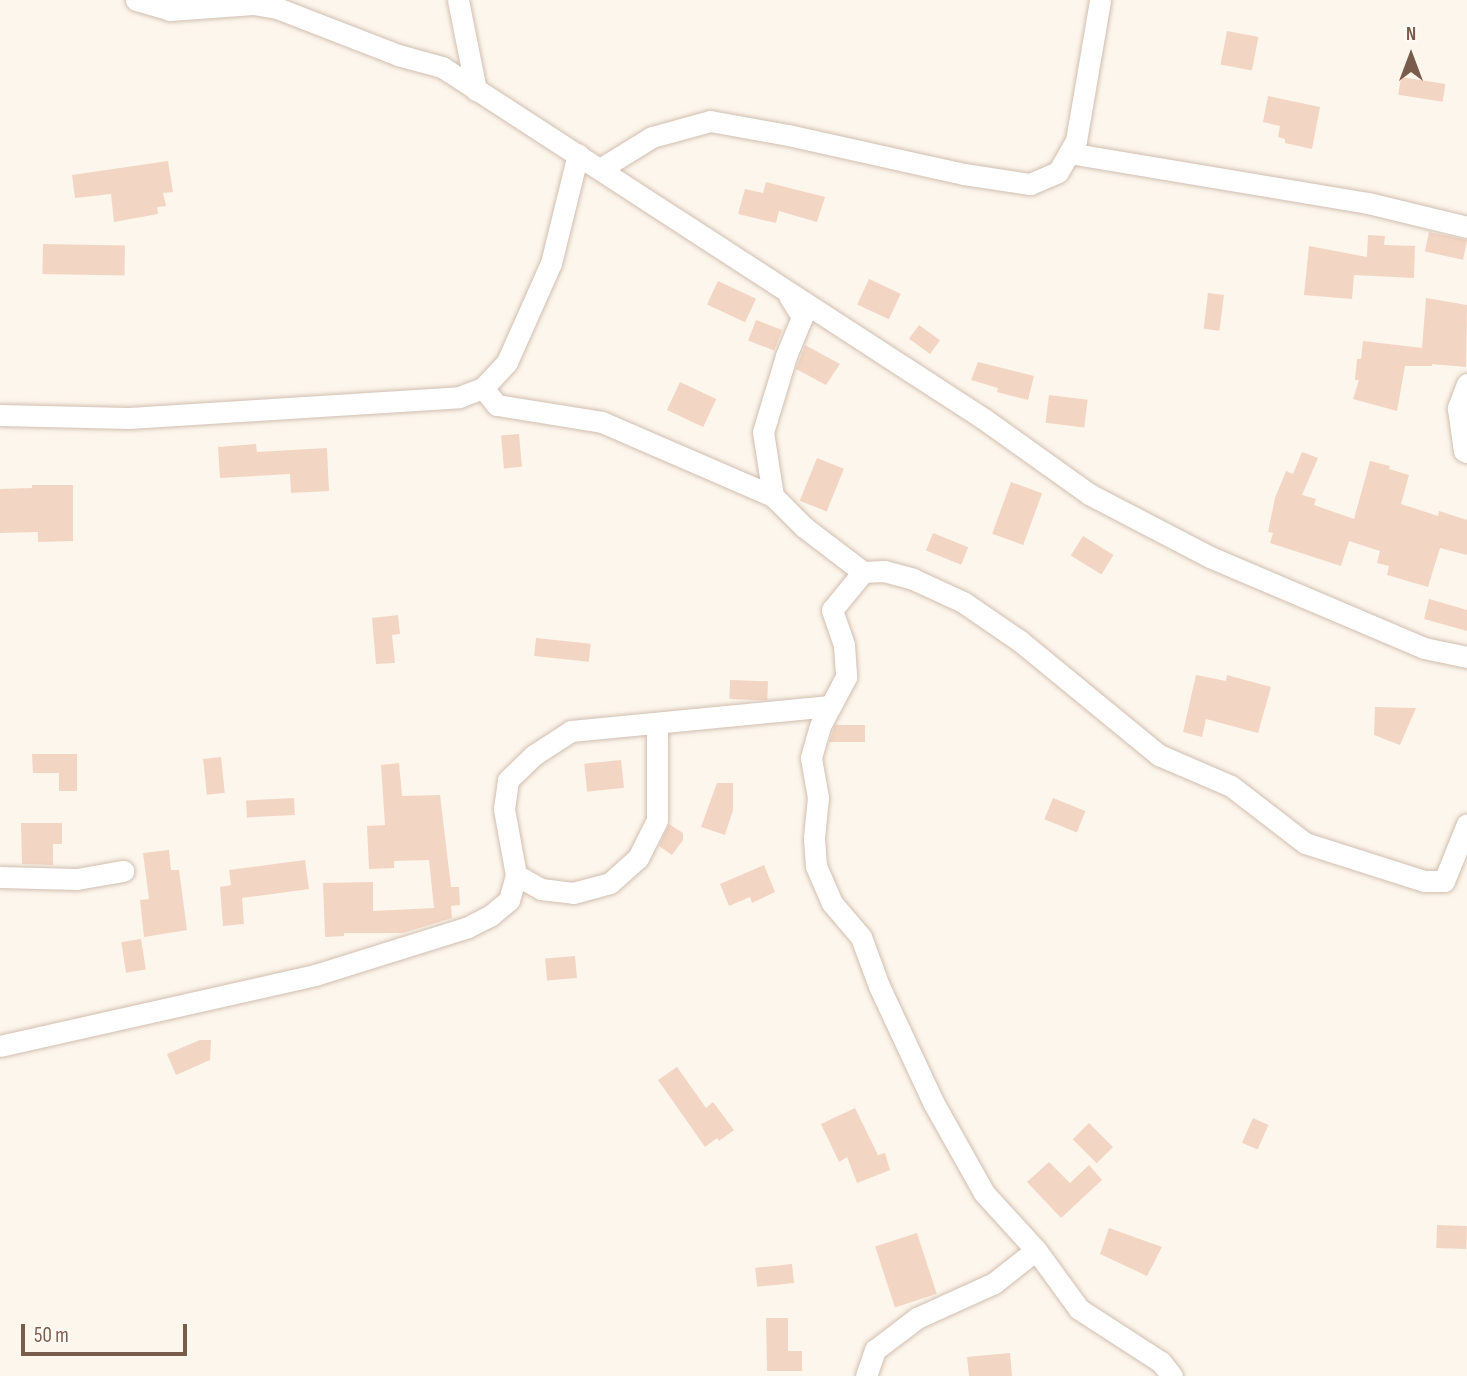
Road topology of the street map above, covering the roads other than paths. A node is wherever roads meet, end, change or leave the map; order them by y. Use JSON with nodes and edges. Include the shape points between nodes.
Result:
{"nodes":[{"id":1,"x":136,"y":0,"type":"edge"},
{"id":2,"x":458,"y":0,"type":"edge"},
{"id":3,"x":1100,"y":0,"type":"edge"},
{"id":4,"x":475,"y":90,"type":"junction"},
{"id":5,"x":1069,"y":153,"type":"junction"},
{"id":6,"x":578,"y":154,"type":"junction"},
{"id":7,"x":600,"y":169,"type":"junction"},
{"id":8,"x":1467,"y":227,"type":"edge"},
{"id":9,"x":786,"y":291,"type":"junction"},
{"id":10,"x":1467,"y":384,"type":"edge"},
{"id":11,"x":482,"y":388,"type":"junction"},
{"id":12,"x":0,"y":415,"type":"edge"},
{"id":13,"x":1467,"y":452,"type":"edge"},
{"id":14,"x":773,"y":496,"type":"junction"},
{"id":15,"x":863,"y":572,"type":"junction"},
{"id":16,"x":1467,"y":657,"type":"edge"},
{"id":17,"x":830,"y":706,"type":"junction"},
{"id":18,"x":657,"y":723,"type":"junction"},
{"id":19,"x":1467,"y":824,"type":"edge"},
{"id":20,"x":123,"y":871,"type":"dead end"},
{"id":21,"x":516,"y":875,"type":"junction"},
{"id":22,"x":0,"y":877,"type":"edge"},
{"id":23,"x":0,"y":1046,"type":"edge"},
{"id":24,"x":1036,"y":1250,"type":"junction"},
{"id":25,"x":866,"y":1376,"type":"edge"},
{"id":26,"x":1172,"y":1376,"type":"edge"}],
"edges":[{"from":1,"to":4,"type":"street","via":[[170,10],[253,4],[277,8],[398,55],[442,67]]},
{"from":2,"to":4,"type":"street"},
{"from":3,"to":5,"type":"street","via":[[1076,141]]},
{"from":4,"to":6,"type":"street"},
{"from":5,"to":7,"type":"street","via":[[1058,172],[1030,184],[710,121],[652,137]]},
{"from":5,"to":8,"type":"street","via":[[1368,203]]},
{"from":6,"to":7,"type":"street"},
{"from":6,"to":11,"type":"street","via":[[551,263],[507,362]]},
{"from":7,"to":9,"type":"street"},
{"from":9,"to":14,"type":"street","via":[[802,317],[763,432]]},
{"from":9,"to":16,"type":"street","via":[[1016,440],[1089,494],[1210,557],[1424,648]]},
{"from":10,"to":13,"type":"street","via":[[1458,408]]},
{"from":11,"to":12,"type":"street","via":[[459,397],[142,418]]},
{"from":11,"to":14,"type":"street","via":[[497,405],[602,422]]},
{"from":14,"to":15,"type":"street","via":[[804,527]]},
{"from":15,"to":17,"type":"street","via":[[832,610],[844,645],[846,677]]},
{"from":15,"to":19,"type":"street","via":[[884,571],[913,579],[963,601],[1020,640],[1159,755],[1231,786],[1305,843],[1424,881],[1444,881]]},
{"from":17,"to":18,"type":"street"},
{"from":17,"to":24,"type":"street","via":[[811,758],[818,797],[816,866],[832,903],[861,937],[933,1102],[984,1193]]},
{"from":18,"to":21,"type":"street","via":[[571,731],[534,755],[508,780],[504,809]]},
{"from":18,"to":21,"type":"street","via":[[657,820],[638,858],[610,883],[573,893],[541,889]]},
{"from":20,"to":22,"type":"street","via":[[77,879]]},
{"from":21,"to":23,"type":"street","via":[[509,900],[468,927],[315,975]]},
{"from":24,"to":25,"type":"street","via":[[994,1283],[917,1318],[876,1350]]},
{"from":24,"to":26,"type":"street","via":[[1079,1308],[1161,1362]]}]}
